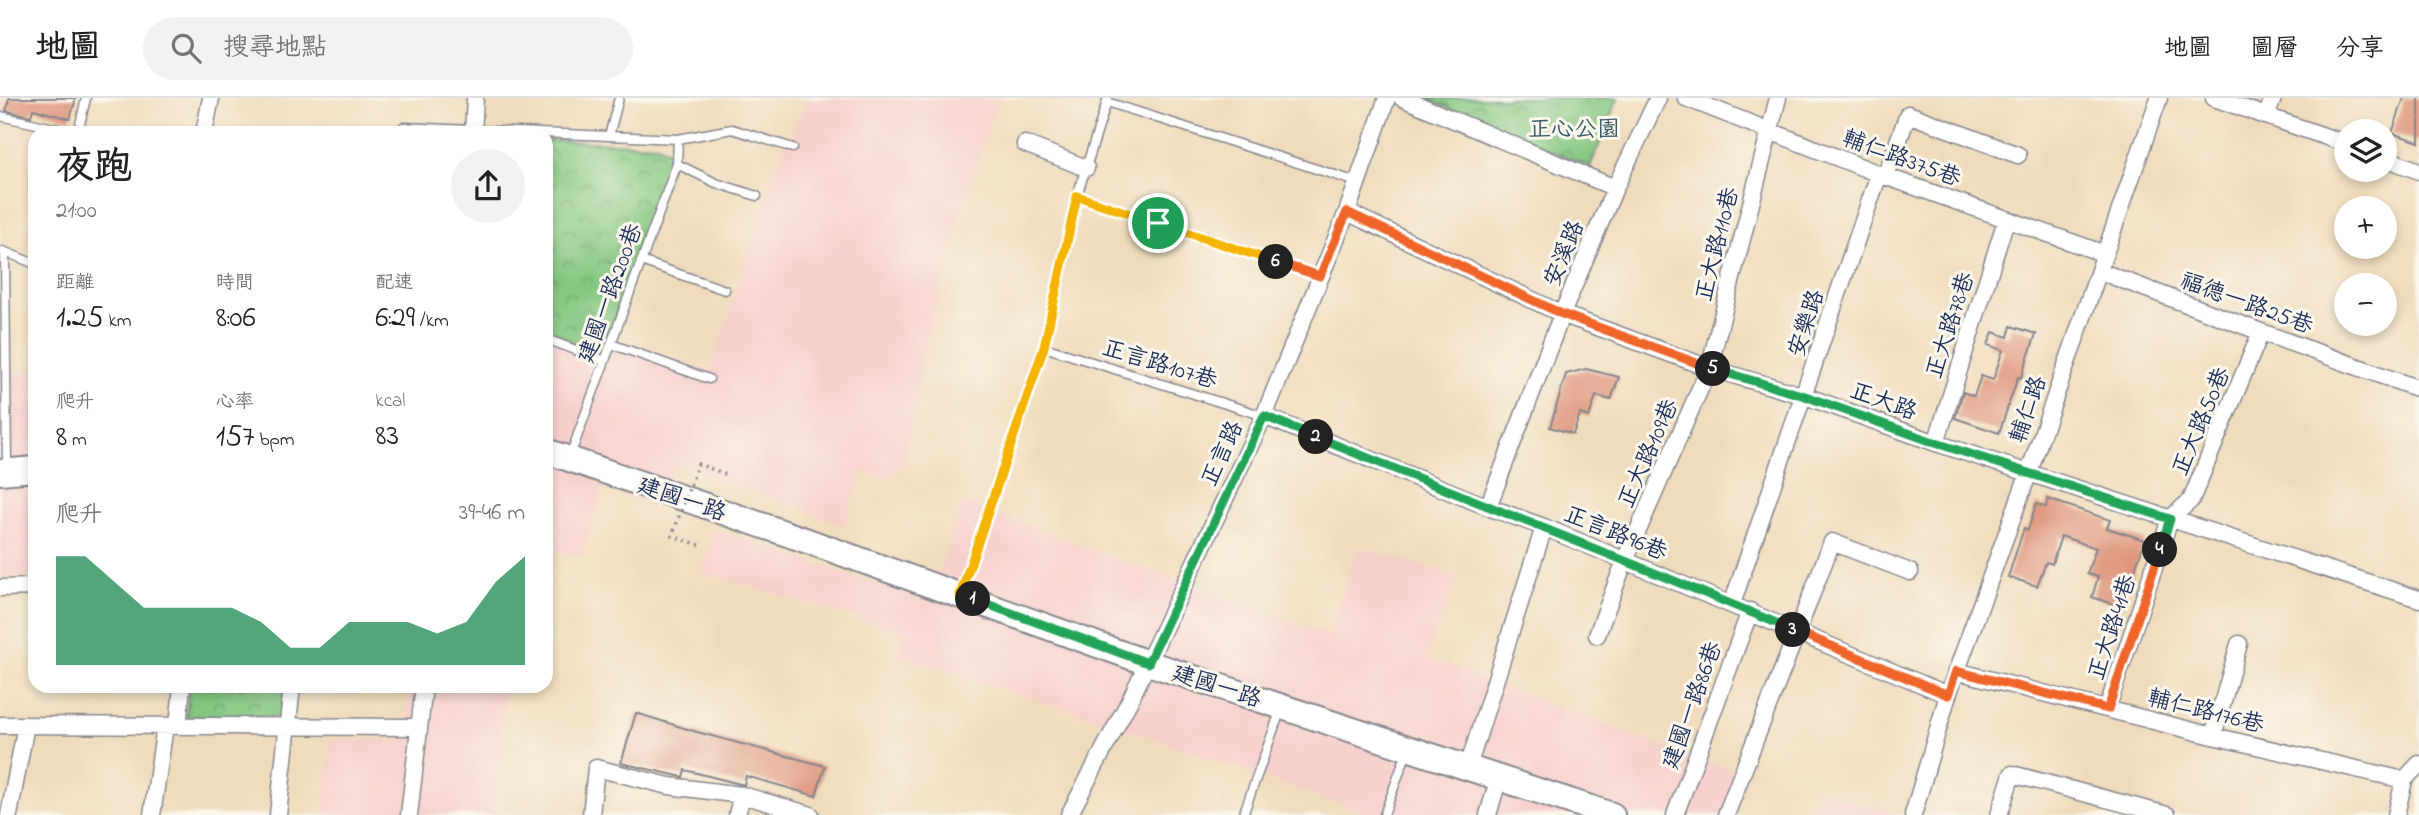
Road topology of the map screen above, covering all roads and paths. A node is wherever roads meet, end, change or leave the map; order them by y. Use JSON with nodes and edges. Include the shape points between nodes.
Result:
{"nodes":[{"id":1,"x":86,"y":98,"type":"edge"},
{"id":2,"x":211,"y":98,"type":"edge"},
{"id":3,"x":475,"y":98,"type":"edge"},
{"id":4,"x":619,"y":98,"type":"edge"},
{"id":5,"x":1387,"y":98,"type":"edge"},
{"id":6,"x":1402,"y":98,"type":"edge"},
{"id":7,"x":1658,"y":98,"type":"edge"},
{"id":8,"x":1686,"y":98,"type":"edge"},
{"id":9,"x":1778,"y":98,"type":"edge"},
{"id":10,"x":2159,"y":98,"type":"edge"},
{"id":11,"x":2214,"y":98,"type":"edge"},
{"id":12,"x":2273,"y":98,"type":"edge"},
{"id":13,"x":1107,"y":100,"type":"edge"},
{"id":14,"x":2267,"y":115,"type":"junction"},
{"id":15,"x":0,"y":116,"type":"edge"},
{"id":16,"x":46,"y":126,"type":"edge"},
{"id":17,"x":80,"y":126,"type":"edge"},
{"id":18,"x":205,"y":126,"type":"edge"},
{"id":19,"x":473,"y":126,"type":"edge"},
{"id":20,"x":1768,"y":131,"type":"junction"},
{"id":21,"x":553,"y":134,"type":"edge"},
{"id":22,"x":609,"y":136,"type":"junction"},
{"id":23,"x":678,"y":139,"type":"junction"},
{"id":24,"x":2334,"y":139,"type":"edge"},
{"id":25,"x":1025,"y":144,"type":"dead end"},
{"id":26,"x":793,"y":148,"type":"dead end"},
{"id":27,"x":2018,"y":155,"type":"dead end"},
{"id":28,"x":2397,"y":163,"type":"edge"},
{"id":29,"x":677,"y":164,"type":"junction"},
{"id":30,"x":1086,"y":168,"type":"junction"},
{"id":31,"x":2419,"y":171,"type":"edge"},
{"id":32,"x":1882,"y":175,"type":"junction"},
{"id":33,"x":1357,"y":182,"type":"junction"},
{"id":34,"x":1615,"y":188,"type":"junction"},
{"id":35,"x":757,"y":196,"type":"dead end"},
{"id":36,"x":1077,"y":196,"type":"junction"},
{"id":37,"x":1347,"y":212,"type":"junction"},
{"id":38,"x":2006,"y":220,"type":"junction"},
{"id":39,"x":2,"y":251,"type":"edge"},
{"id":40,"x":2105,"y":254,"type":"junction"},
{"id":41,"x":28,"y":261,"type":"edge"},
{"id":42,"x":641,"y":261,"type":"junction"},
{"id":43,"x":2099,"y":271,"type":"junction"},
{"id":44,"x":1320,"y":276,"type":"junction"},
{"id":45,"x":725,"y":290,"type":"dead end"},
{"id":46,"x":1562,"y":314,"type":"junction"},
{"id":47,"x":2261,"y":332,"type":"junction"},
{"id":48,"x":553,"y":342,"type":"edge"},
{"id":49,"x":611,"y":344,"type":"junction"},
{"id":50,"x":1044,"y":347,"type":"junction"},
{"id":51,"x":604,"y":361,"type":"junction"},
{"id":52,"x":1709,"y":368,"type":"junction"},
{"id":53,"x":709,"y":379,"type":"dead end"},
{"id":54,"x":2419,"y":389,"type":"edge"},
{"id":55,"x":1805,"y":396,"type":"junction"},
{"id":56,"x":1264,"y":416,"type":"junction"},
{"id":57,"x":1936,"y":443,"type":"junction"},
{"id":58,"x":558,"y":455,"type":"edge"},
{"id":59,"x":28,"y":470,"type":"edge"},
{"id":60,"x":4,"y":472,"type":"edge"},
{"id":61,"x":2029,"y":472,"type":"junction"},
{"id":62,"x":728,"y":475,"type":"dead end"},
{"id":63,"x":1488,"y":507,"type":"junction"},
{"id":64,"x":2170,"y":519,"type":"junction"},
{"id":65,"x":1544,"y":527,"type":"junction"},
{"id":66,"x":700,"y":545,"type":"dead end"},
{"id":67,"x":1625,"y":560,"type":"junction"},
{"id":68,"x":1910,"y":572,"type":"dead end"},
{"id":69,"x":28,"y":587,"type":"edge"},
{"id":70,"x":0,"y":588,"type":"edge"},
{"id":71,"x":960,"y":595,"type":"junction"},
{"id":72,"x":2419,"y":599,"type":"edge"},
{"id":73,"x":1732,"y":604,"type":"junction"},
{"id":74,"x":1750,"y":611,"type":"junction"},
{"id":75,"x":1797,"y":631,"type":"junction"},
{"id":76,"x":1597,"y":635,"type":"dead end"},
{"id":77,"x":2239,"y":644,"type":"dead end"},
{"id":78,"x":1148,"y":663,"type":"junction"},
{"id":79,"x":1956,"y":671,"type":"junction"},
{"id":80,"x":180,"y":693,"type":"edge"},
{"id":81,"x":291,"y":693,"type":"edge"},
{"id":82,"x":423,"y":693,"type":"edge"},
{"id":83,"x":1948,"y":695,"type":"junction"},
{"id":84,"x":1282,"y":705,"type":"junction"},
{"id":85,"x":2108,"y":709,"type":"junction"},
{"id":86,"x":0,"y":725,"type":"edge"},
{"id":87,"x":26,"y":725,"type":"junction"},
{"id":88,"x":172,"y":726,"type":"junction"},
{"id":89,"x":288,"y":726,"type":"junction"},
{"id":90,"x":419,"y":726,"type":"junction"},
{"id":91,"x":2213,"y":736,"type":"junction"},
{"id":92,"x":1409,"y":746,"type":"junction"},
{"id":93,"x":2419,"y":764,"type":"edge"},
{"id":94,"x":1468,"y":767,"type":"junction"},
{"id":95,"x":1499,"y":777,"type":"junction"},
{"id":96,"x":2404,"y":780,"type":"junction"},
{"id":97,"x":742,"y":796,"type":"junction"},
{"id":98,"x":9,"y":815,"type":"edge"},
{"id":99,"x":152,"y":815,"type":"edge"},
{"id":100,"x":278,"y":815,"type":"edge"},
{"id":101,"x":409,"y":815,"type":"edge"},
{"id":102,"x":591,"y":815,"type":"edge"},
{"id":103,"x":737,"y":815,"type":"edge"},
{"id":104,"x":811,"y":815,"type":"edge"},
{"id":105,"x":1069,"y":815,"type":"edge"},
{"id":106,"x":1243,"y":815,"type":"edge"},
{"id":107,"x":1384,"y":815,"type":"edge"},
{"id":108,"x":1488,"y":815,"type":"edge"},
{"id":109,"x":1612,"y":815,"type":"edge"},
{"id":110,"x":1675,"y":815,"type":"edge"},
{"id":111,"x":1726,"y":815,"type":"edge"},
{"id":112,"x":1913,"y":815,"type":"edge"},
{"id":113,"x":1999,"y":815,"type":"edge"},
{"id":114,"x":2167,"y":815,"type":"edge"},
{"id":115,"x":2396,"y":815,"type":"edge"}],
"edges":[{"from":1,"to":17,"type":"lane"},
{"from":2,"to":18,"type":"street"},
{"from":3,"to":19,"type":"street"},
{"from":4,"to":22,"type":"lane"},
{"from":5,"to":33,"type":"street","name":"正言路"},
{"from":6,"to":34,"type":"street"},
{"from":7,"to":34,"type":"street","name":"安溪路"},
{"from":8,"to":20,"type":"street","name":"輔仁路375巷"},
{"from":9,"to":20,"type":"street","name":"正大路110巷"},
{"from":10,"to":40,"type":"street","name":"輔仁路"},
{"from":11,"to":14,"type":"street"},
{"from":12,"to":14,"type":"street"},
{"from":13,"to":30,"type":"lane"},
{"from":13,"to":33,"type":"lane"},
{"from":14,"to":24,"type":"street"},
{"from":15,"to":16,"type":"lane"},
{"from":20,"to":32,"type":"street","name":"輔仁路375巷"},
{"from":20,"to":52,"type":"street","name":"正大路110巷"},
{"from":21,"to":22,"type":"lane"},
{"from":22,"to":23,"type":"lane"},
{"from":23,"to":26,"type":"lane","via":[[732,129]]},
{"from":23,"to":29,"type":"lane","name":"建國一路200巷"},
{"from":25,"to":30,"type":"street"},
{"from":27,"to":32,"type":"street","name":"安樂路","via":[[1908,114]]},
{"from":28,"to":31,"type":"street"},
{"from":29,"to":35,"type":"lane"},
{"from":29,"to":42,"type":"lane","name":"建國一路200巷"},
{"from":30,"to":36,"type":"lane"},
{"from":32,"to":38,"type":"street","name":"輔仁路375巷"},
{"from":32,"to":55,"type":"street","name":"安樂路"},
{"from":33,"to":37,"type":"street","name":"正言路"},
{"from":34,"to":46,"type":"street","name":"安溪路"},
{"from":36,"to":44,"type":"lane"},
{"from":36,"to":50,"type":"lane"},
{"from":37,"to":44,"type":"street","name":"正言路"},
{"from":37,"to":46,"type":"street","name":"正大路"},
{"from":38,"to":40,"type":"street","name":"輔仁路375巷"},
{"from":38,"to":57,"type":"street","name":"正大路78巷"},
{"from":39,"to":41,"type":"lane"},
{"from":39,"to":60,"type":"lane"},
{"from":40,"to":43,"type":"street","name":"輔仁路"},
{"from":42,"to":45,"type":"lane"},
{"from":42,"to":49,"type":"lane","name":"建國一路200巷"},
{"from":43,"to":47,"type":"street","name":"福德一路25巷"},
{"from":43,"to":61,"type":"street","name":"輔仁路"},
{"from":44,"to":56,"type":"street","name":"正言路"},
{"from":46,"to":52,"type":"street","name":"正大路"},
{"from":46,"to":63,"type":"street","name":"安溪路"},
{"from":47,"to":54,"type":"street","name":"福德一路25巷"},
{"from":47,"to":64,"type":"street","name":"正大路50巷","via":[[2191,500]]},
{"from":48,"to":51,"type":"lane"},
{"from":49,"to":51,"type":"lane","name":"建國一路200巷"},
{"from":49,"to":53,"type":"lane"},
{"from":50,"to":56,"type":"lane","name":"正言路107巷"},
{"from":50,"to":71,"type":"lane"},
{"from":51,"to":58,"type":"lane","name":"建國一路200巷"},
{"from":52,"to":55,"type":"street","name":"正大路"},
{"from":52,"to":67,"type":"street","name":"正大路109巷"},
{"from":55,"to":57,"type":"street","name":"正大路"},
{"from":55,"to":73,"type":"street","name":"安樂路"},
{"from":56,"to":63,"type":"street","name":"正言路96巷"},
{"from":56,"to":78,"type":"street","name":"正言路"},
{"from":57,"to":61,"type":"street","name":"正大路"},
{"from":58,"to":71,"type":"main road","name":"建國一路"},
{"from":59,"to":60,"type":"main road"},
{"from":61,"to":64,"type":"street","name":"正大路"},
{"from":61,"to":79,"type":"street","name":"輔仁路"},
{"from":62,"to":66,"type":"path","bridge":true,"via":[[698,464],[672,536]]},
{"from":63,"to":65,"type":"street","name":"正言路96巷"},
{"from":64,"to":72,"type":"street","name":"正大路"},
{"from":64,"to":85,"type":"street","name":"正大路41巷"},
{"from":65,"to":67,"type":"street","name":"正言路96巷"},
{"from":65,"to":94,"type":"street"},
{"from":67,"to":73,"type":"street","name":"正言路96巷"},
{"from":67,"to":76,"type":"street","name":"正大路109巷"},
{"from":68,"to":75,"type":"street","via":[[1832,542]]},
{"from":69,"to":70,"type":"street"},
{"from":71,"to":78,"type":"main road","name":"建國一路"},
{"from":73,"to":74,"type":"street","name":"正言路96巷"},
{"from":74,"to":75,"type":"street","name":"正言路96巷"},
{"from":74,"to":110,"type":"street","name":"建國一路86巷"},
{"from":75,"to":83,"type":"street","name":"正言路96巷"},
{"from":75,"to":111,"type":"street"},
{"from":77,"to":91,"type":"street"},
{"from":78,"to":84,"type":"main road","name":"建國一路"},
{"from":78,"to":105,"type":"street","name":"正言路"},
{"from":79,"to":83,"type":"street","name":"輔仁路"},
{"from":79,"to":85,"type":"street","name":"輔仁路176巷"},
{"from":80,"to":88,"type":"street"},
{"from":81,"to":89,"type":"street"},
{"from":82,"to":90,"type":"street"},
{"from":83,"to":112,"type":"street","name":"輔仁路"},
{"from":84,"to":92,"type":"main road","name":"建國一路"},
{"from":84,"to":106,"type":"lane"},
{"from":85,"to":91,"type":"street","name":"輔仁路176巷"},
{"from":86,"to":87,"type":"street"},
{"from":87,"to":88,"type":"street"},
{"from":87,"to":98,"type":"street"},
{"from":88,"to":89,"type":"street"},
{"from":88,"to":99,"type":"street"},
{"from":89,"to":90,"type":"street"},
{"from":89,"to":100,"type":"street"},
{"from":90,"to":101,"type":"street"},
{"from":91,"to":96,"type":"street","name":"輔仁路176巷"},
{"from":92,"to":94,"type":"main road","name":"建國一路"},
{"from":92,"to":107,"type":"lane"},
{"from":93,"to":96,"type":"street"},
{"from":94,"to":95,"type":"main road","name":"建國一路"},
{"from":95,"to":108,"type":"street"},
{"from":95,"to":109,"type":"main road","name":"建國一路"},
{"from":96,"to":115,"type":"street"},
{"from":97,"to":102,"type":"street","via":[[669,786],[596,768]]},
{"from":97,"to":103,"type":"street"},
{"from":97,"to":104,"type":"street"},
{"from":113,"to":114,"type":"street","via":[[2012,774]]}]}
